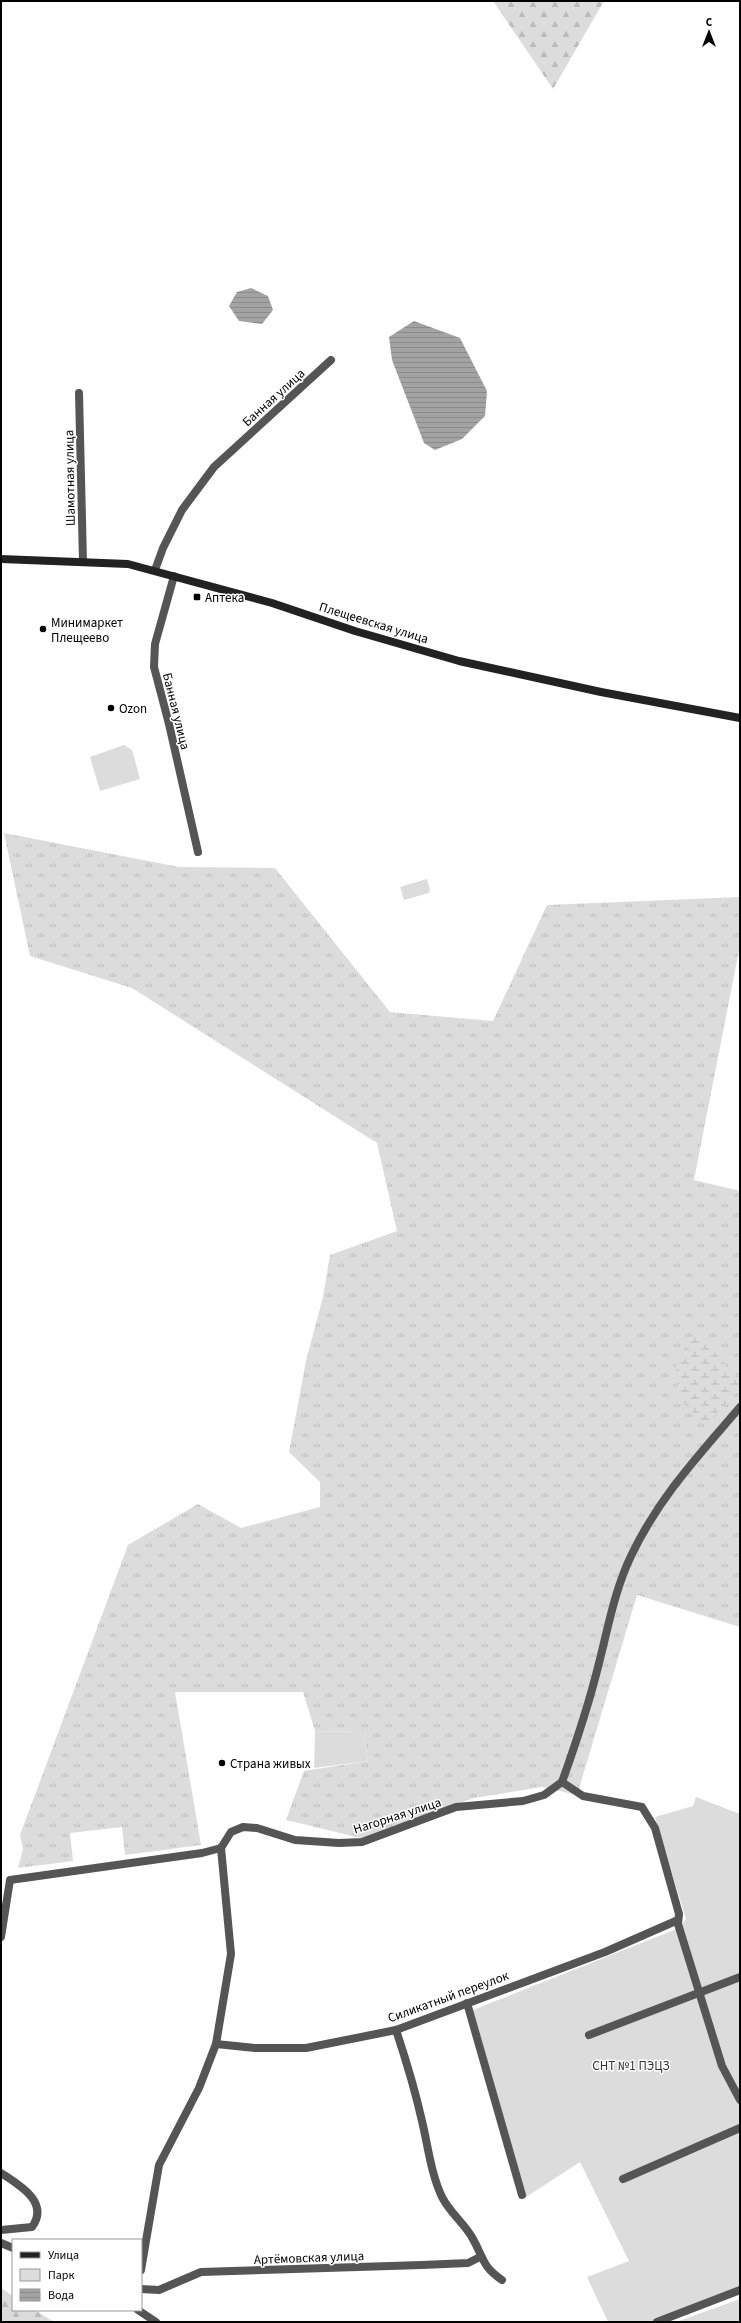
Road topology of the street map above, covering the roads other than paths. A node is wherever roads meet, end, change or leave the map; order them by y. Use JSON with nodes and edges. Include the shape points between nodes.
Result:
{"nodes":[{"id":1,"x":331,"y":360,"type":"dead end"},
{"id":2,"x":79,"y":393,"type":"dead end"},
{"id":3,"x":1,"y":559,"type":"edge"},
{"id":4,"x":83,"y":562,"type":"junction"},
{"id":5,"x":155,"y":570,"type":"junction"},
{"id":6,"x":174,"y":576,"type":"junction"},
{"id":7,"x":740,"y":718,"type":"edge"},
{"id":8,"x":198,"y":852,"type":"dead end"},
{"id":9,"x":740,"y":1407,"type":"edge"},
{"id":10,"x":562,"y":1782,"type":"junction"},
{"id":11,"x":221,"y":1848,"type":"junction"},
{"id":12,"x":678,"y":1920,"type":"junction"},
{"id":13,"x":1,"y":1937,"type":"edge"},
{"id":14,"x":740,"y":1977,"type":"edge"},
{"id":15,"x":701,"y":1993,"type":"junction"},
{"id":16,"x":467,"y":2003,"type":"junction"},
{"id":17,"x":396,"y":2030,"type":"junction"},
{"id":18,"x":589,"y":2035,"type":"dead end"},
{"id":19,"x":216,"y":2044,"type":"junction"},
{"id":20,"x":740,"y":2100,"type":"edge"},
{"id":21,"x":740,"y":2128,"type":"edge"},
{"id":22,"x":1,"y":2173,"type":"edge"},
{"id":23,"x":623,"y":2179,"type":"dead end"},
{"id":24,"x":522,"y":2195,"type":"dead end"},
{"id":25,"x":1,"y":2230,"type":"edge"},
{"id":26,"x":1,"y":2243,"type":"edge"},
{"id":27,"x":12,"y":2248,"type":"edge"},
{"id":28,"x":480,"y":2257,"type":"junction"},
{"id":29,"x":142,"y":2264,"type":"edge"},
{"id":30,"x":502,"y":2280,"type":"dead end"},
{"id":31,"x":142,"y":2289,"type":"edge"},
{"id":32,"x":740,"y":2290,"type":"edge"},
{"id":33,"x":140,"y":2311,"type":"edge"},
{"id":34,"x":156,"y":2322,"type":"edge"},
{"id":35,"x":657,"y":2322,"type":"edge"}],
"edges":[{"from":1,"to":5,"type":"street","name":"Банная улица","via":[[214,467],[182,510]]},
{"from":2,"to":4,"type":"street","name":"Шамотная улица"},
{"from":3,"to":4,"type":"street","name":"Плещеевская улица"},
{"from":4,"to":5,"type":"street","name":"Плещеевская улица","via":[[128,564]]},
{"from":5,"to":6,"type":"street","name":"Плещеевская улица"},
{"from":6,"to":7,"type":"street","name":"Плещеевская улица","via":[[459,661],[601,692]]},
{"from":6,"to":8,"type":"street","name":"Банная улица","via":[[155,644],[154,667]]},
{"from":9,"to":10,"type":"street","via":[[686,1469],[660,1506],[630,1557],[590,1698]]},
{"from":10,"to":11,"type":"street","name":"Нагорная улица","via":[[544,1795],[523,1801],[456,1807],[362,1842],[295,1840],[257,1828],[243,1827],[231,1832]]},
{"from":10,"to":12,"type":"street","via":[[583,1796],[642,1807],[655,1828],[679,1914]]},
{"from":11,"to":13,"type":"street","via":[[202,1853],[10,1880]]},
{"from":11,"to":19,"type":"street","via":[[231,1954]]},
{"from":12,"to":15,"type":"street"},
{"from":12,"to":16,"type":"street","name":"Силикатный переулок","via":[[605,1952]]},
{"from":14,"to":15,"type":"street"},
{"from":15,"to":18,"type":"street"},
{"from":15,"to":20,"type":"street","via":[[722,2066]]},
{"from":16,"to":17,"type":"street","name":"Силикатный переулок"},
{"from":16,"to":24,"type":"street"},
{"from":17,"to":19,"type":"street","name":"Силикатный переулок","via":[[306,2048],[255,2048]]},
{"from":17,"to":28,"type":"street","via":[[442,2197],[473,2238]]},
{"from":19,"to":29,"type":"street","via":[[200,2088],[159,2165]]},
{"from":21,"to":23,"type":"street"},
{"from":22,"to":25,"type":"street","via":[[32,2196],[38,2208],[36,2221],[32,2227]]},
{"from":26,"to":27,"type":"street"},
{"from":28,"to":30,"type":"street","via":[[491,2272]]},
{"from":28,"to":31,"type":"street","name":"Артёмовская улица","via":[[468,2263],[202,2272],[159,2290]]},
{"from":32,"to":35,"type":"street"},
{"from":33,"to":34,"type":"street"}]}
